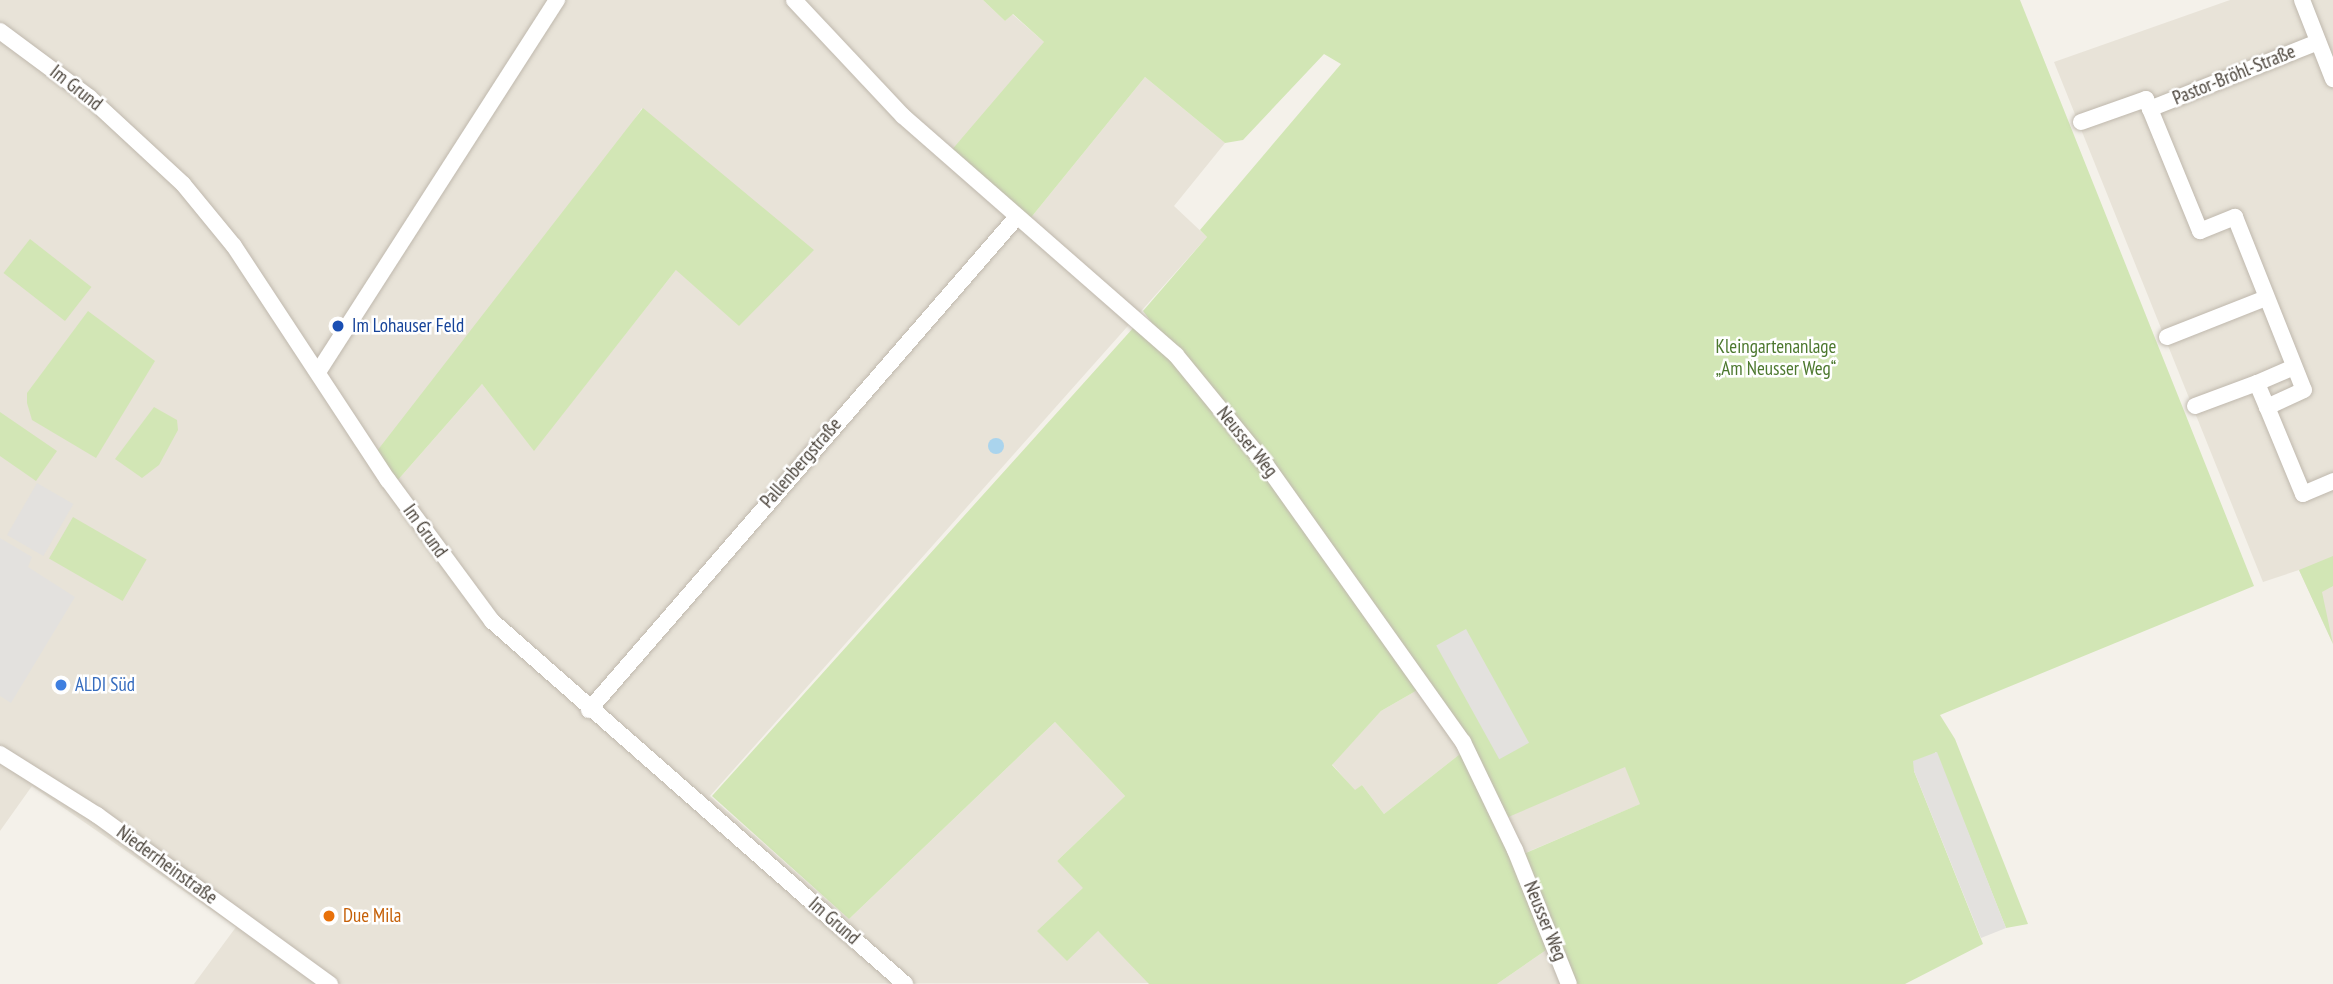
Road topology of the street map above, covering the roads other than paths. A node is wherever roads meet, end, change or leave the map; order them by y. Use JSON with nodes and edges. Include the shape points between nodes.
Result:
{"nodes":[{"id":1,"x":557,"y":0,"type":"edge"},
{"id":2,"x":794,"y":0,"type":"edge"},
{"id":3,"x":2302,"y":0,"type":"edge"},
{"id":4,"x":0,"y":32,"type":"edge"},
{"id":5,"x":2318,"y":42,"type":"junction"},
{"id":6,"x":2333,"y":79,"type":"edge"},
{"id":7,"x":2150,"y":109,"type":"junction"},
{"id":8,"x":2081,"y":122,"type":"dead end"},
{"id":9,"x":1016,"y":218,"type":"junction"},
{"id":10,"x":2266,"y":298,"type":"junction"},
{"id":11,"x":2167,"y":337,"type":"dead end"},
{"id":12,"x":2294,"y":367,"type":"junction"},
{"id":13,"x":320,"y":369,"type":"junction"},
{"id":14,"x":2257,"y":383,"type":"junction"},
{"id":15,"x":2195,"y":406,"type":"dead end"},
{"id":16,"x":2267,"y":407,"type":"junction"},
{"id":17,"x":2333,"y":481,"type":"edge"},
{"id":18,"x":589,"y":710,"type":"junction"},
{"id":19,"x":0,"y":754,"type":"edge"},
{"id":20,"x":330,"y":984,"type":"edge"},
{"id":21,"x":905,"y":984,"type":"edge"},
{"id":22,"x":1569,"y":984,"type":"edge"}],
"edges":[{"from":1,"to":13,"type":"street"},
{"from":2,"to":9,"type":"street","name":"Neusser Weg","via":[[903,116]]},
{"from":3,"to":5,"type":"street"},
{"from":4,"to":13,"type":"street","name":"Im Grund","via":[[89,97],[183,184]]},
{"from":5,"to":6,"type":"street"},
{"from":5,"to":7,"type":"street","name":"Pastor-Bröhl-Straße"},
{"from":7,"to":8,"type":"street","name":"Pastor-Bröhl-Straße","via":[[2146,99]]},
{"from":7,"to":10,"type":"street","name":"Pastor-Bröhl-Straße","via":[[2200,231],[2235,217]]},
{"from":9,"to":18,"type":"street","name":"Pallenbergstraße"},
{"from":9,"to":22,"type":"street","name":"Neusser Weg","via":[[1176,355],[1296,504],[1463,742],[1516,850]]},
{"from":10,"to":11,"type":"street"},
{"from":10,"to":12,"type":"street","name":"Pastor-Bröhl-Straße"},
{"from":12,"to":14,"type":"street"},
{"from":12,"to":16,"type":"street","name":"Pastor-Bröhl-Straße","via":[[2304,390]]},
{"from":13,"to":18,"type":"street","name":"Im Grund","via":[[388,480],[492,621]]},
{"from":14,"to":15,"type":"street"},
{"from":14,"to":16,"type":"street"},
{"from":16,"to":17,"type":"street","via":[[2303,494]]},
{"from":18,"to":21,"type":"street","name":"Im Grund"},
{"from":19,"to":20,"type":"street","name":"Niederrheinstraße","via":[[97,814]]}]}
